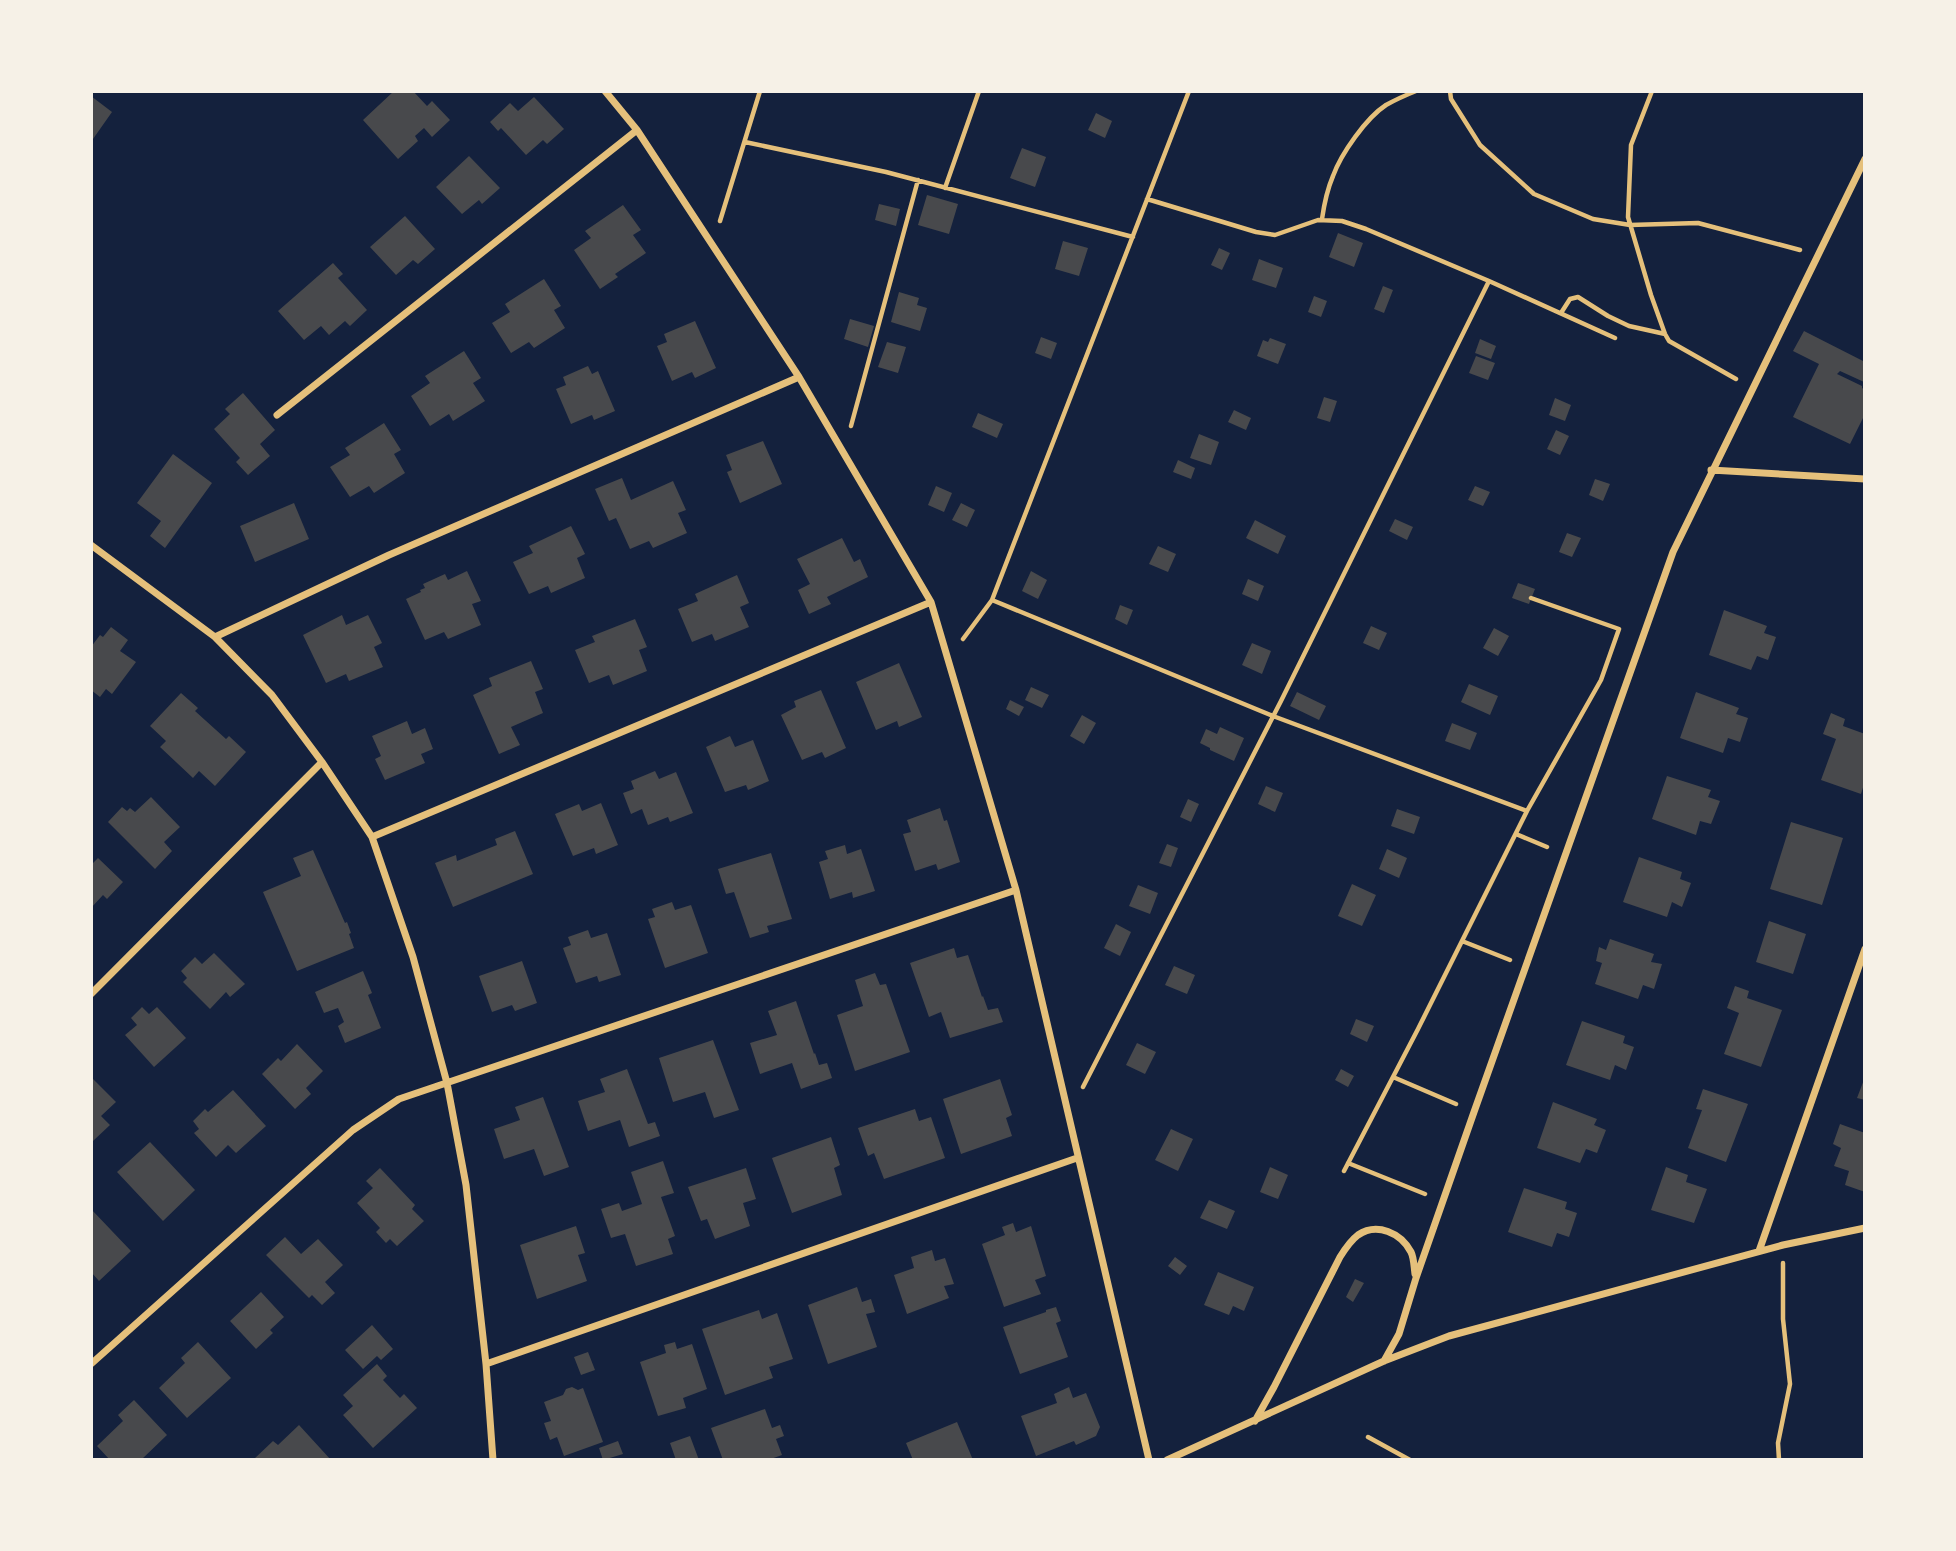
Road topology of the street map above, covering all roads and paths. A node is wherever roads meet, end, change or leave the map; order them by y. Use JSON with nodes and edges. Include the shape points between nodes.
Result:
{"nodes":[{"id":1,"x":605,"y":91,"type":"edge"},
{"id":2,"x":760,"y":91,"type":"edge"},
{"id":3,"x":979,"y":91,"type":"edge"},
{"id":4,"x":1189,"y":91,"type":"edge"},
{"id":5,"x":1416,"y":91,"type":"edge"},
{"id":6,"x":1450,"y":91,"type":"edge"},
{"id":7,"x":1652,"y":91,"type":"edge"},
{"id":8,"x":637,"y":130,"type":"junction"},
{"id":9,"x":746,"y":142,"type":"junction"},
{"id":10,"x":1865,"y":159,"type":"edge"},
{"id":11,"x":918,"y":180,"type":"junction"},
{"id":12,"x":945,"y":188,"type":"junction"},
{"id":13,"x":1147,"y":199,"type":"junction"},
{"id":14,"x":1322,"y":219,"type":"junction"},
{"id":15,"x":1630,"y":225,"type":"junction"},
{"id":16,"x":1133,"y":237,"type":"junction"},
{"id":17,"x":713,"y":246,"type":"junction"},
{"id":18,"x":1817,"y":255,"type":"junction"},
{"id":19,"x":1489,"y":281,"type":"junction"},
{"id":20,"x":1561,"y":313,"type":"junction"},
{"id":21,"x":1665,"y":334,"type":"junction"},
{"id":22,"x":1615,"y":338,"type":"dead end"},
{"id":23,"x":799,"y":377,"type":"junction"},
{"id":24,"x":1752,"y":388,"type":"junction"},
{"id":25,"x":277,"y":415,"type":"dead end"},
{"id":26,"x":843,"y":452,"type":"junction"},
{"id":27,"x":1712,"y":470,"type":"junction"},
{"id":28,"x":1865,"y":479,"type":"edge"},
{"id":29,"x":91,"y":545,"type":"edge"},
{"id":30,"x":1531,"y":598,"type":"dead end"},
{"id":31,"x":992,"y":600,"type":"junction"},
{"id":32,"x":931,"y":602,"type":"junction"},
{"id":33,"x":215,"y":637,"type":"junction"},
{"id":34,"x":948,"y":660,"type":"junction"},
{"id":35,"x":1273,"y":716,"type":"junction"},
{"id":36,"x":322,"y":762,"type":"junction"},
{"id":37,"x":1527,"y":811,"type":"junction"},
{"id":38,"x":1516,"y":834,"type":"junction"},
{"id":39,"x":372,"y":837,"type":"junction"},
{"id":40,"x":1565,"y":855,"type":"junction"},
{"id":41,"x":1016,"y":890,"type":"junction"},
{"id":42,"x":1462,"y":940,"type":"junction"},
{"id":43,"x":1865,"y":949,"type":"edge"},
{"id":44,"x":1526,"y":966,"type":"junction"},
{"id":45,"x":91,"y":994,"type":"edge"},
{"id":46,"x":1099,"y":1055,"type":"dead end"},
{"id":47,"x":1393,"y":1077,"type":"junction"},
{"id":48,"x":447,"y":1083,"type":"junction"},
{"id":49,"x":1474,"y":1112,"type":"junction"},
{"id":50,"x":1077,"y":1158,"type":"junction"},
{"id":51,"x":1348,"y":1163,"type":"junction"},
{"id":52,"x":1343,"y":1171,"type":"dead end"},
{"id":53,"x":1443,"y":1201,"type":"junction"},
{"id":54,"x":1865,"y":1228,"type":"edge"},
{"id":55,"x":1783,"y":1245,"type":"junction"},
{"id":56,"x":1759,"y":1251,"type":"junction"},
{"id":57,"x":1416,"y":1278,"type":"junction"},
{"id":58,"x":1384,"y":1361,"type":"junction"},
{"id":59,"x":91,"y":1364,"type":"edge"},
{"id":60,"x":486,"y":1364,"type":"junction"},
{"id":61,"x":1254,"y":1421,"type":"junction"},
{"id":62,"x":1368,"y":1437,"type":"dead end"},
{"id":63,"x":493,"y":1460,"type":"edge"},
{"id":64,"x":1149,"y":1460,"type":"edge"},
{"id":65,"x":1167,"y":1460,"type":"edge"},
{"id":66,"x":1410,"y":1460,"type":"edge"},
{"id":67,"x":1779,"y":1460,"type":"edge"}],
"edges":[{"from":1,"to":8,"type":"street"},
{"from":2,"to":9,"type":"path"},
{"from":3,"to":12,"type":"path"},
{"from":4,"to":13,"type":"path"},
{"from":5,"to":14,"type":"path","via":[[1385,106],[1354,139],[1333,174]]},
{"from":6,"to":15,"type":"path","via":[[1480,145],[1534,194],[1593,219]]},
{"from":7,"to":15,"type":"path","via":[[1631,145]]},
{"from":8,"to":17,"type":"street"},
{"from":8,"to":25,"type":"street"},
{"from":9,"to":11,"type":"path"},
{"from":9,"to":17,"type":"path"},
{"from":10,"to":18,"type":"street"},
{"from":11,"to":12,"type":"path"},
{"from":11,"to":26,"type":"path"},
{"from":12,"to":16,"type":"path"},
{"from":13,"to":14,"type":"path","via":[[1275,235]]},
{"from":13,"to":16,"type":"path"},
{"from":14,"to":19,"type":"path","via":[[1366,229]]},
{"from":15,"to":18,"type":"path","via":[[1698,223]]},
{"from":15,"to":21,"type":"path"},
{"from":16,"to":31,"type":"path"},
{"from":17,"to":23,"type":"street"},
{"from":18,"to":24,"type":"street"},
{"from":19,"to":20,"type":"path"},
{"from":19,"to":35,"type":"path"},
{"from":20,"to":21,"type":"path","via":[[1570,299],[1578,297],[1629,326]]},
{"from":20,"to":22,"type":"path"},
{"from":21,"to":24,"type":"path","via":[[1669,341]]},
{"from":23,"to":26,"type":"street"},
{"from":23,"to":33,"type":"street","via":[[389,555]]},
{"from":24,"to":27,"type":"street"},
{"from":26,"to":32,"type":"street"},
{"from":27,"to":28,"type":"street"},
{"from":27,"to":40,"type":"street","via":[[1672,552]]},
{"from":29,"to":33,"type":"street"},
{"from":30,"to":37,"type":"path","via":[[1619,629],[1601,680]]},
{"from":31,"to":34,"type":"path"},
{"from":31,"to":35,"type":"path"},
{"from":32,"to":34,"type":"street"},
{"from":32,"to":39,"type":"street"},
{"from":33,"to":36,"type":"street","via":[[272,695]]},
{"from":34,"to":41,"type":"street"},
{"from":35,"to":37,"type":"path"},
{"from":35,"to":46,"type":"path"},
{"from":36,"to":39,"type":"street"},
{"from":36,"to":45,"type":"street"},
{"from":37,"to":38,"type":"path"},
{"from":38,"to":40,"type":"path"},
{"from":38,"to":42,"type":"path"},
{"from":39,"to":48,"type":"street","via":[[413,957]]},
{"from":40,"to":44,"type":"street"},
{"from":41,"to":48,"type":"street"},
{"from":41,"to":50,"type":"street"},
{"from":42,"to":44,"type":"path"},
{"from":42,"to":47,"type":"path"},
{"from":43,"to":56,"type":"street"},
{"from":44,"to":49,"type":"street"},
{"from":47,"to":49,"type":"path"},
{"from":47,"to":51,"type":"path"},
{"from":48,"to":59,"type":"street","via":[[399,1099],[353,1130]]},
{"from":48,"to":60,"type":"street","via":[[467,1185]]},
{"from":49,"to":53,"type":"street"},
{"from":50,"to":60,"type":"street"},
{"from":50,"to":64,"type":"street"},
{"from":51,"to":52,"type":"path"},
{"from":51,"to":53,"type":"path"},
{"from":53,"to":57,"type":"street"},
{"from":54,"to":55,"type":"street"},
{"from":55,"to":56,"type":"street"},
{"from":55,"to":67,"type":"path","via":[[1783,1319],[1790,1384],[1777,1443]]},
{"from":56,"to":58,"type":"street","via":[[1449,1336]]},
{"from":57,"to":58,"type":"street","via":[[1399,1334]]},
{"from":57,"to":61,"type":"street","via":[[1412,1253],[1399,1237],[1382,1228],[1361,1233],[1349,1243]]},
{"from":58,"to":61,"type":"street"},
{"from":60,"to":63,"type":"street"},
{"from":61,"to":65,"type":"street"},
{"from":62,"to":66,"type":"path"}]}
